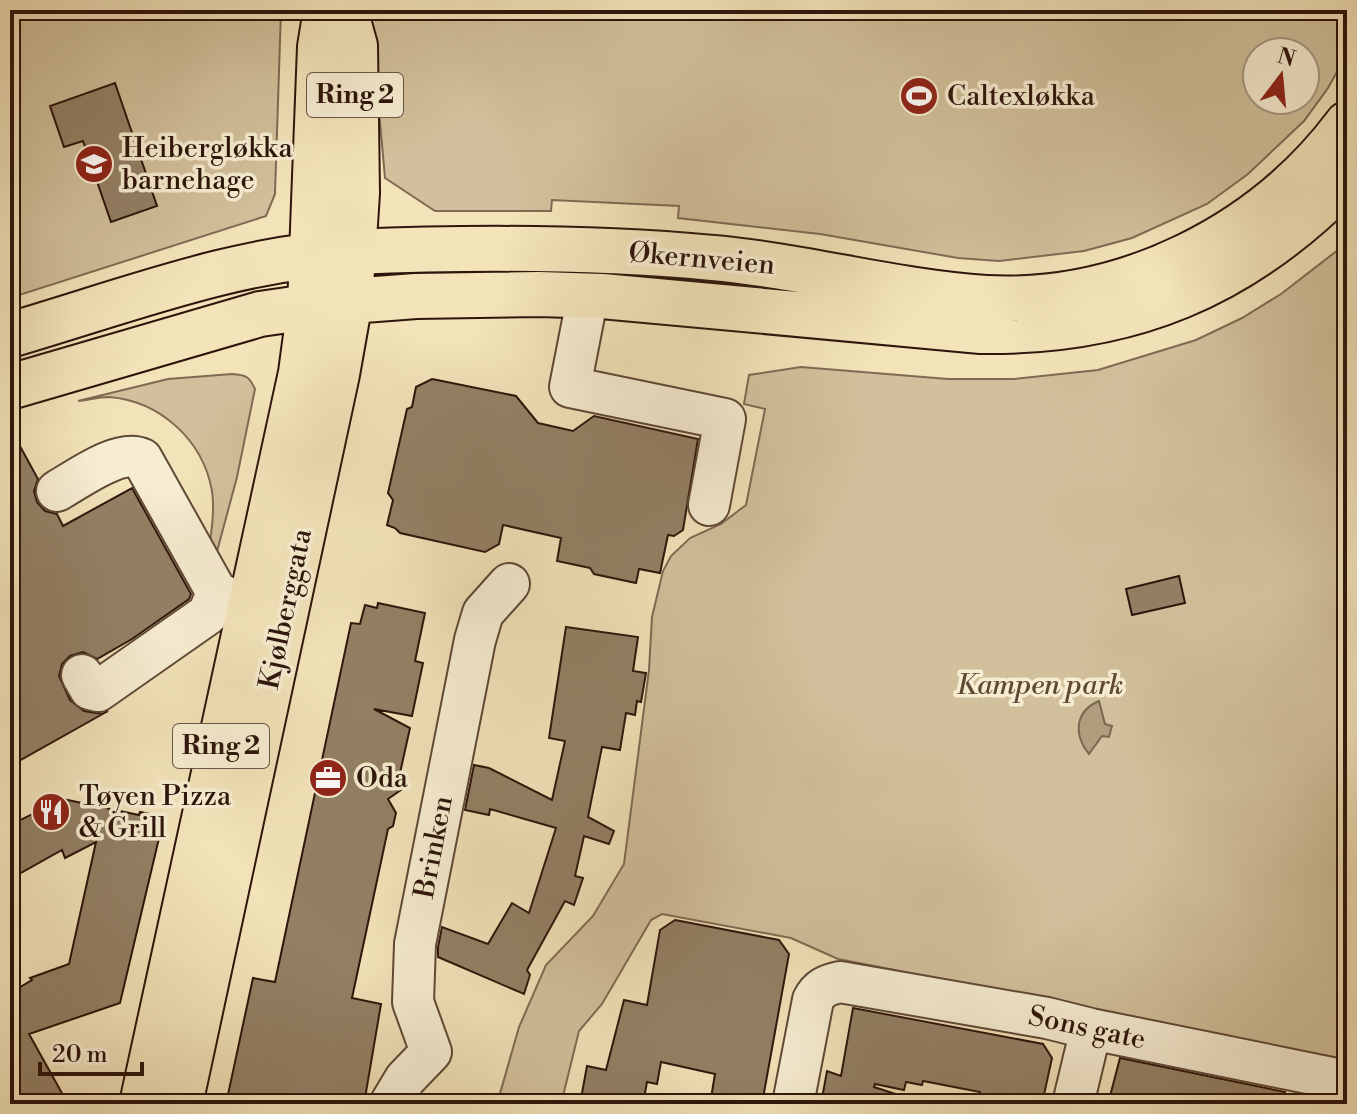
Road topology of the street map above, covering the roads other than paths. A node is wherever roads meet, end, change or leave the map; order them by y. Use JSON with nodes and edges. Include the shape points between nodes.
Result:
{"nodes":[{"id":1,"x":326,"y":10,"type":"edge"},
{"id":2,"x":345,"y":10,"type":"edge"},
{"id":3,"x":1347,"y":124,"type":"edge"},
{"id":4,"x":1347,"y":179,"type":"edge"},
{"id":5,"x":334,"y":254,"type":"junction"},
{"id":6,"x":588,"y":295,"type":"junction"},
{"id":7,"x":330,"y":304,"type":"junction"},
{"id":8,"x":10,"y":335,"type":"edge"},
{"id":9,"x":10,"y":387,"type":"edge"},
{"id":10,"x":57,"y":491,"type":"dead end"},
{"id":11,"x":709,"y":505,"type":"dead end"},
{"id":12,"x":509,"y":584,"type":"dead end"},
{"id":13,"x":234,"y":600,"type":"junction"},
{"id":14,"x":82,"y":675,"type":"dead end"},
{"id":15,"x":1091,"y":1029,"type":"junction"},
{"id":16,"x":1347,"y":1081,"type":"edge"},
{"id":17,"x":142,"y":1104,"type":"edge"},
{"id":18,"x":180,"y":1104,"type":"edge"},
{"id":19,"x":390,"y":1104,"type":"edge"},
{"id":20,"x":793,"y":1104,"type":"edge"},
{"id":21,"x":1073,"y":1104,"type":"edge"}],
"edges":[{"from":1,"to":5,"type":"main road","number":"Ring 2","via":[[320,47]]},
{"from":2,"to":5,"type":"main road","number":"Ring 2","via":[[355,46],[357,193]]},
{"from":3,"to":5,"type":"main road","name":"Økernveien","via":[[1298,180],[1216,240],[1149,273],[1057,295],[988,298],[716,258],[614,251]]},
{"from":4,"to":6,"type":"main road","name":"Økernveien","via":[[1295,228],[1213,281],[1158,305],[1096,323],[981,331]]},
{"from":5,"to":7,"type":"main road","number":"Ring 2"},
{"from":5,"to":8,"type":"main road","name":"Økernveien","via":[[259,264]]},
{"from":6,"to":7,"type":"main road","name":"Økernveien"},
{"from":6,"to":11,"type":"street","via":[[570,387],[725,419]]},
{"from":7,"to":9,"type":"main road","name":"Økernveien","via":[[260,314]]},
{"from":7,"to":13,"type":"main road","name":"Kjølberggata","number":"Ring 2","via":[[301,373]]},
{"from":7,"to":18,"type":"main road","name":"Kjølberggata","number":"Ring 2","via":[[337,374]]},
{"from":10,"to":13,"type":"street","via":[[118,458],[142,459]]},
{"from":12,"to":19,"type":"street","name":"Brinken","via":[[483,613],[475,640],[415,944],[413,1002],[431,1052]]},
{"from":13,"to":14,"type":"street","via":[[98,691],[90,689]]},
{"from":13,"to":17,"type":"main road","name":"Kjølberggata","number":"Ring 2"},
{"from":15,"to":16,"type":"street","name":"Sons gate"},
{"from":15,"to":20,"type":"street","name":"Sons gate","via":[[854,983],[827,985],[811,1006]]},
{"from":15,"to":21,"type":"street"}]}
